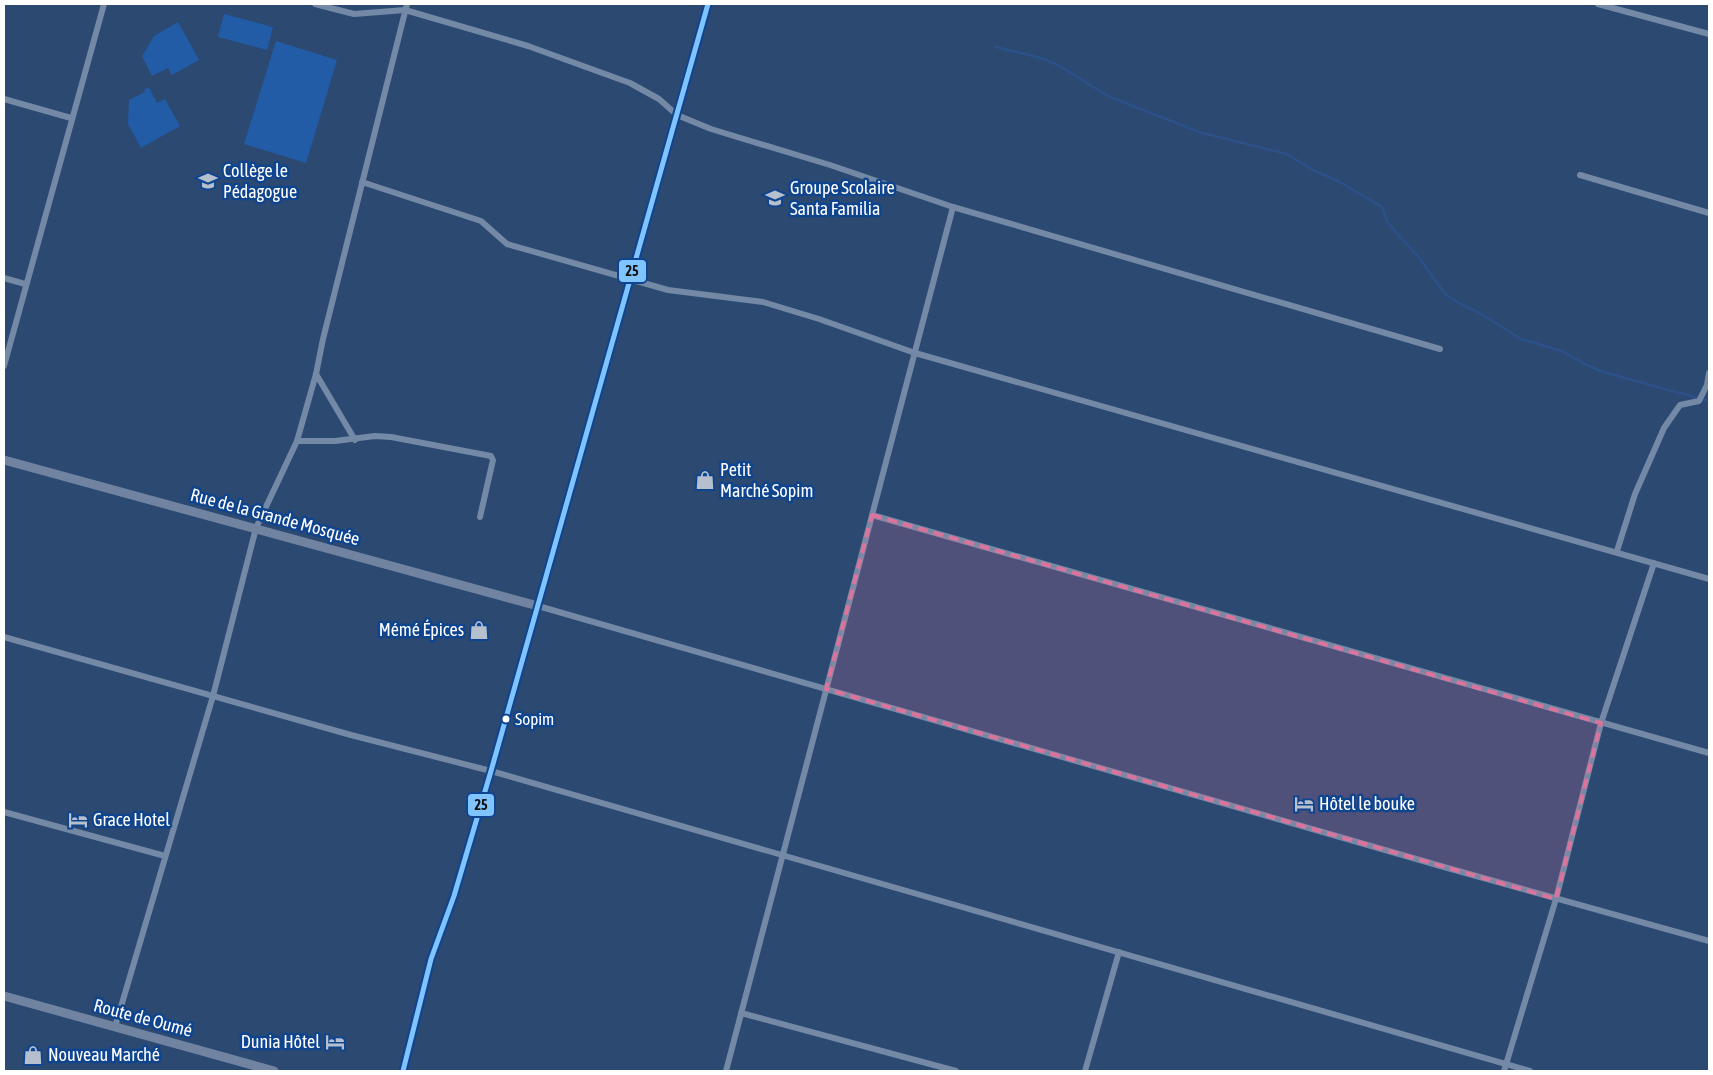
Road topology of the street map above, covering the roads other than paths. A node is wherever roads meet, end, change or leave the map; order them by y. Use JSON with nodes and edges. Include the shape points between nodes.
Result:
{"nodes":[{"id":1,"x":104,"y":4,"type":"edge"},
{"id":2,"x":315,"y":4,"type":"edge"},
{"id":3,"x":708,"y":4,"type":"edge"},
{"id":4,"x":1598,"y":4,"type":"edge"},
{"id":5,"x":406,"y":7,"type":"edge"},
{"id":6,"x":1709,"y":34,"type":"edge"},
{"id":7,"x":4,"y":99,"type":"edge"},
{"id":8,"x":677,"y":115,"type":"junction"},
{"id":9,"x":71,"y":118,"type":"junction"},
{"id":10,"x":1580,"y":175,"type":"dead end"},
{"id":11,"x":362,"y":182,"type":"junction"},
{"id":12,"x":953,"y":207,"type":"junction"},
{"id":13,"x":1709,"y":213,"type":"edge"},
{"id":14,"x":4,"y":278,"type":"edge"},
{"id":15,"x":630,"y":280,"type":"junction"},
{"id":16,"x":25,"y":284,"type":"junction"},
{"id":17,"x":1440,"y":349,"type":"dead end"},
{"id":18,"x":915,"y":353,"type":"junction"},
{"id":19,"x":4,"y":366,"type":"edge"},
{"id":20,"x":1709,"y":373,"type":"edge"},
{"id":21,"x":316,"y":374,"type":"junction"},
{"id":22,"x":355,"y":440,"type":"junction"},
{"id":23,"x":297,"y":441,"type":"junction"},
{"id":24,"x":4,"y":460,"type":"edge"},
{"id":25,"x":872,"y":515,"type":"junction"},
{"id":26,"x":480,"y":517,"type":"dead end"},
{"id":27,"x":256,"y":528,"type":"junction"},
{"id":28,"x":1617,"y":551,"type":"junction"},
{"id":29,"x":1654,"y":563,"type":"junction"},
{"id":30,"x":1709,"y":579,"type":"edge"},
{"id":31,"x":538,"y":606,"type":"junction"},
{"id":32,"x":4,"y":636,"type":"edge"},
{"id":33,"x":826,"y":689,"type":"junction"},
{"id":34,"x":212,"y":696,"type":"junction"},
{"id":35,"x":1601,"y":723,"type":"junction"},
{"id":36,"x":1709,"y":753,"type":"edge"},
{"id":37,"x":491,"y":771,"type":"junction"},
{"id":38,"x":4,"y":812,"type":"edge"},
{"id":39,"x":783,"y":855,"type":"junction"},
{"id":40,"x":165,"y":856,"type":"junction"},
{"id":41,"x":1556,"y":899,"type":"junction"},
{"id":42,"x":1709,"y":941,"type":"edge"},
{"id":43,"x":1118,"y":952,"type":"junction"},
{"id":44,"x":4,"y":996,"type":"edge"},
{"id":45,"x":741,"y":1013,"type":"junction"},
{"id":46,"x":115,"y":1027,"type":"junction"},
{"id":47,"x":1505,"y":1068,"type":"edge"},
{"id":48,"x":274,"y":1071,"type":"edge"},
{"id":49,"x":403,"y":1071,"type":"edge"},
{"id":50,"x":726,"y":1071,"type":"edge"},
{"id":51,"x":956,"y":1071,"type":"edge"},
{"id":52,"x":1085,"y":1071,"type":"edge"},
{"id":53,"x":1530,"y":1071,"type":"edge"}],
"edges":[{"from":1,"to":9,"type":"street"},
{"from":2,"to":5,"type":"street","via":[[354,14]]},
{"from":3,"to":8,"type":"street"},
{"from":4,"to":6,"type":"street"},
{"from":5,"to":8,"type":"street","via":[[630,83],[659,99]]},
{"from":5,"to":11,"type":"street"},
{"from":7,"to":9,"type":"street"},
{"from":8,"to":12,"type":"street"},
{"from":8,"to":15,"type":"street"},
{"from":9,"to":16,"type":"street"},
{"from":10,"to":13,"type":"street"},
{"from":11,"to":15,"type":"street","via":[[481,220],[507,244]]},
{"from":11,"to":21,"type":"street"},
{"from":12,"to":17,"type":"street"},
{"from":12,"to":18,"type":"street"},
{"from":14,"to":16,"type":"street"},
{"from":15,"to":18,"type":"street","via":[[668,290],[763,302]]},
{"from":15,"to":31,"type":"street"},
{"from":16,"to":19,"type":"street"},
{"from":18,"to":25,"type":"street"},
{"from":18,"to":28,"type":"street"},
{"from":20,"to":28,"type":"street","via":[[1700,401],[1680,405],[1664,428],[1635,494]]},
{"from":21,"to":22,"type":"street"},
{"from":21,"to":23,"type":"street"},
{"from":22,"to":23,"type":"street"},
{"from":22,"to":26,"type":"street","via":[[391,437],[491,456],[493,460]]},
{"from":23,"to":27,"type":"street"},
{"from":24,"to":27,"type":"street","name":"Rue de la Grande Mosquée"},
{"from":25,"to":33,"type":"street"},
{"from":25,"to":35,"type":"street"},
{"from":27,"to":31,"type":"street","name":"Rue de la Grande Mosquée"},
{"from":27,"to":34,"type":"street"},
{"from":28,"to":29,"type":"street"},
{"from":29,"to":30,"type":"street"},
{"from":29,"to":35,"type":"street"},
{"from":31,"to":33,"type":"street"},
{"from":31,"to":37,"type":"street"},
{"from":32,"to":34,"type":"street"},
{"from":33,"to":39,"type":"street"},
{"from":33,"to":41,"type":"street"},
{"from":34,"to":37,"type":"street"},
{"from":34,"to":40,"type":"street"},
{"from":35,"to":36,"type":"street"},
{"from":35,"to":41,"type":"street"},
{"from":37,"to":39,"type":"street"},
{"from":37,"to":49,"type":"street","via":[[454,896],[431,959]]},
{"from":38,"to":40,"type":"street"},
{"from":39,"to":43,"type":"street"},
{"from":39,"to":45,"type":"street"},
{"from":40,"to":46,"type":"street"},
{"from":41,"to":42,"type":"street"},
{"from":41,"to":47,"type":"street"},
{"from":43,"to":47,"type":"street"},
{"from":43,"to":52,"type":"street"},
{"from":44,"to":46,"type":"street","name":"Route de Oumé"},
{"from":45,"to":50,"type":"street"},
{"from":45,"to":51,"type":"street"},
{"from":46,"to":48,"type":"street","name":"Route de Oumé"},
{"from":47,"to":53,"type":"street"}]}
